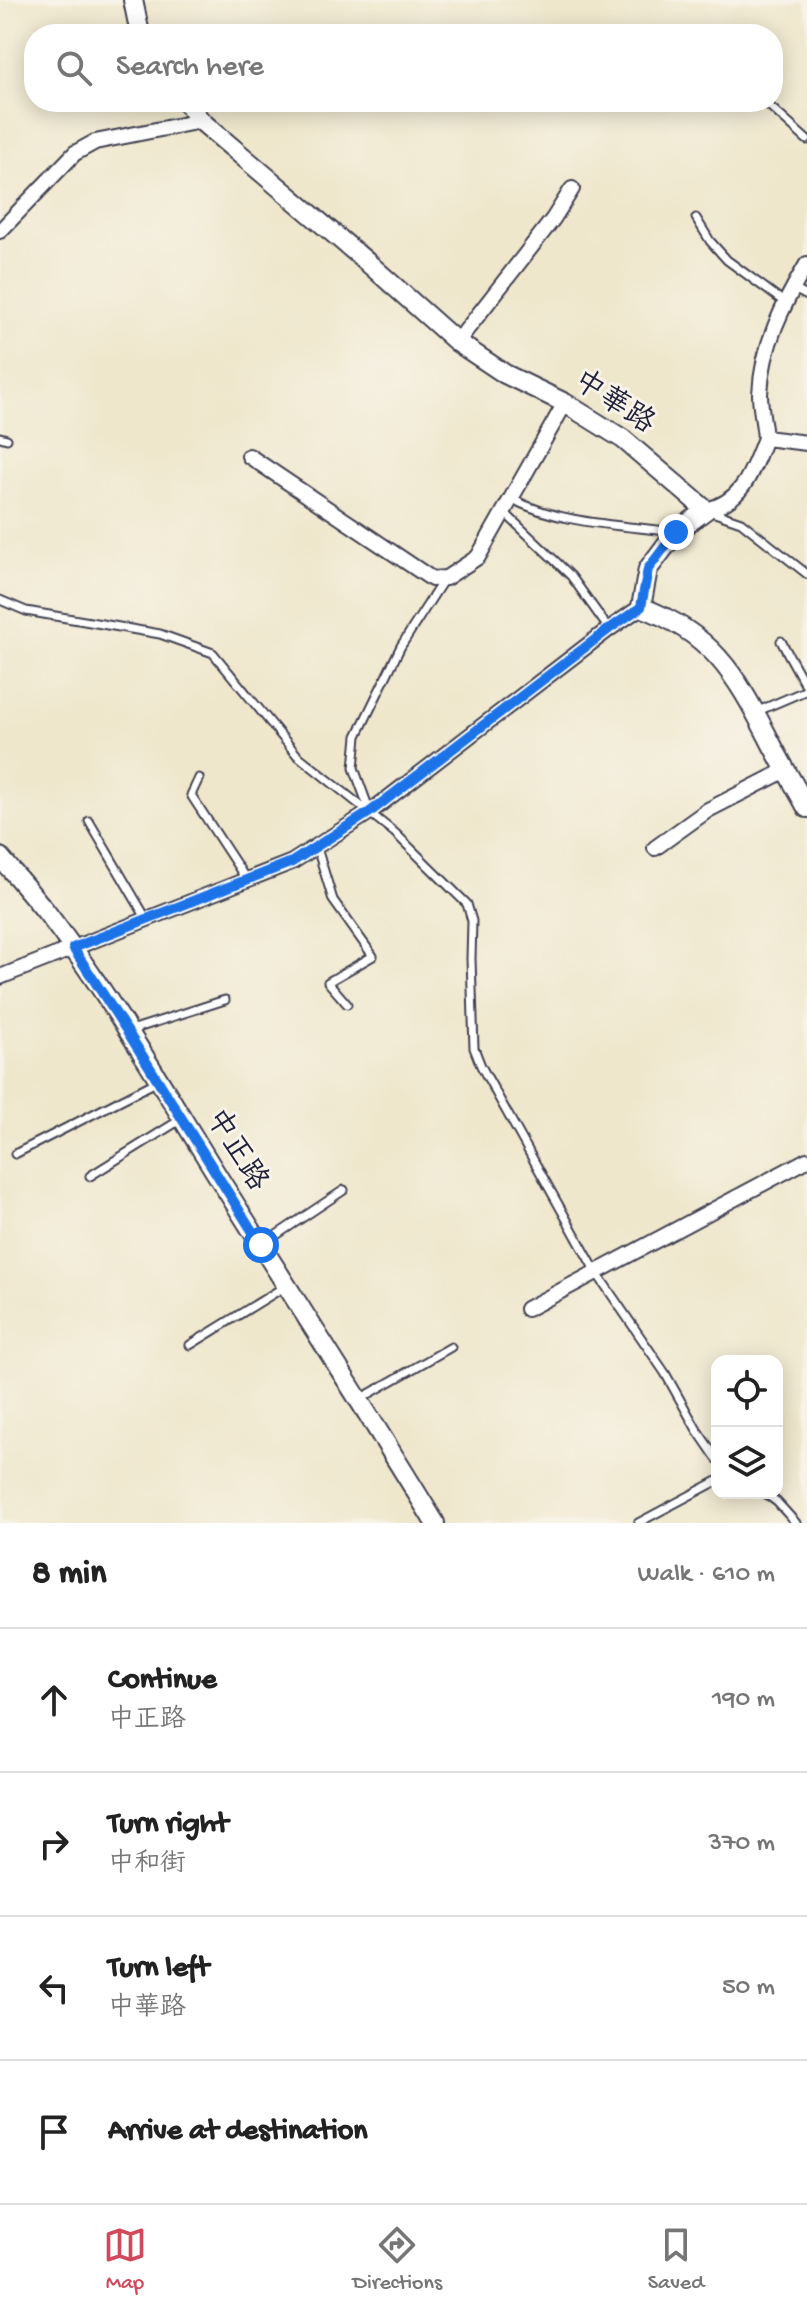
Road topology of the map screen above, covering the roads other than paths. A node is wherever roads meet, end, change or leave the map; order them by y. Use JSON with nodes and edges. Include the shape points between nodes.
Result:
{"nodes":[{"id":1,"x":133,"y":0,"type":"edge"},
{"id":2,"x":138,"y":24,"type":"edge"},
{"id":3,"x":194,"y":112,"type":"edge"},
{"id":4,"x":776,"y":112,"type":"edge"},
{"id":5,"x":201,"y":121,"type":"junction"},
{"id":6,"x":807,"y":140,"type":"edge"},
{"id":7,"x":572,"y":189,"type":"dead end"},
{"id":8,"x":696,"y":218,"type":"dead end"},
{"id":9,"x":0,"y":231,"type":"edge"},
{"id":10,"x":807,"y":264,"type":"edge"},
{"id":11,"x":792,"y":288,"type":"junction"},
{"id":12,"x":807,"y":296,"type":"edge"},
{"id":13,"x":784,"y":302,"type":"junction"},
{"id":14,"x":457,"y":342,"type":"junction"},
{"id":15,"x":565,"y":403,"type":"junction"},
{"id":16,"x":765,"y":438,"type":"junction"},
{"id":17,"x":807,"y":443,"type":"edge"},
{"id":18,"x":249,"y":456,"type":"dead end"},
{"id":19,"x":508,"y":506,"type":"junction"},
{"id":20,"x":706,"y":510,"type":"junction"},
{"id":21,"x":676,"y":532,"type":"junction"},
{"id":22,"x":807,"y":574,"type":"edge"},
{"id":23,"x":446,"y":578,"type":"junction"},
{"id":24,"x":0,"y":600,"type":"edge"},
{"id":25,"x":641,"y":607,"type":"junction"},
{"id":26,"x":609,"y":629,"type":"junction"},
{"id":27,"x":781,"y":641,"type":"dead end"},
{"id":28,"x":807,"y":689,"type":"edge"},
{"id":29,"x":756,"y":712,"type":"junction"},
{"id":30,"x":786,"y":770,"type":"junction"},
{"id":31,"x":199,"y":778,"type":"dead end"},
{"id":32,"x":807,"y":808,"type":"edge"},
{"id":33,"x":370,"y":812,"type":"junction"},
{"id":34,"x":89,"y":821,"type":"dead end"},
{"id":35,"x":316,"y":846,"type":"junction"},
{"id":36,"x":655,"y":848,"type":"dead end"},
{"id":37,"x":0,"y":857,"type":"edge"},
{"id":38,"x":246,"y":879,"type":"junction"},
{"id":39,"x":146,"y":918,"type":"junction"},
{"id":40,"x":73,"y":948,"type":"junction"},
{"id":41,"x":0,"y":977,"type":"edge"},
{"id":42,"x":225,"y":1000,"type":"dead end"},
{"id":43,"x":347,"y":1004,"type":"dead end"},
{"id":44,"x":127,"y":1031,"type":"junction"},
{"id":45,"x":158,"y":1081,"type":"junction"},
{"id":46,"x":182,"y":1119,"type":"junction"},
{"id":47,"x":15,"y":1154,"type":"dead end"},
{"id":48,"x":807,"y":1160,"type":"edge"},
{"id":49,"x":90,"y":1176,"type":"dead end"},
{"id":50,"x":344,"y":1190,"type":"dead end"},
{"id":51,"x":261,"y":1245,"type":"junction"},
{"id":52,"x":596,"y":1272,"type":"junction"},
{"id":53,"x":286,"y":1285,"type":"junction"},
{"id":54,"x":527,"y":1309,"type":"dead end"},
{"id":55,"x":190,"y":1345,"type":"dead end"},
{"id":56,"x":451,"y":1347,"type":"dead end"},
{"id":57,"x":360,"y":1399,"type":"junction"},
{"id":58,"x":711,"y":1450,"type":"edge"},
{"id":59,"x":711,"y":1484,"type":"edge"},
{"id":60,"x":773,"y":1499,"type":"edge"},
{"id":61,"x":435,"y":1523,"type":"edge"},
{"id":62,"x":638,"y":1523,"type":"edge"},
{"id":63,"x":796,"y":1523,"type":"edge"}],
"edges":[{"from":1,"to":2,"type":"street"},
{"from":3,"to":5,"type":"street","name":"中華路"},
{"from":4,"to":6,"type":"lane"},
{"from":5,"to":9,"type":"street","via":[[95,142],[75,153]]},
{"from":5,"to":14,"type":"street","name":"中華路"},
{"from":7,"to":14,"type":"street"},
{"from":8,"to":13,"type":"lane","via":[[727,260]]},
{"from":10,"to":11,"type":"street"},
{"from":11,"to":12,"type":"lane"},
{"from":11,"to":13,"type":"street"},
{"from":13,"to":16,"type":"street","via":[[766,351],[760,395]]},
{"from":14,"to":15,"type":"street","name":"中華路","via":[[505,374]]},
{"from":15,"to":19,"type":"street"},
{"from":15,"to":20,"type":"street","name":"中華路","via":[[623,439]]},
{"from":16,"to":17,"type":"street"},
{"from":16,"to":20,"type":"street","via":[[736,496],[722,507]]},
{"from":18,"to":23,"type":"street","via":[[432,579]]},
{"from":19,"to":21,"type":"lane"},
{"from":19,"to":23,"type":"street","via":[[478,557]]},
{"from":19,"to":26,"type":"lane","via":[[571,576]]},
{"from":20,"to":21,"type":"street"},
{"from":20,"to":22,"type":"lane","via":[[741,522]]},
{"from":21,"to":25,"type":"street","via":[[648,569]]},
{"from":23,"to":33,"type":"lane","via":[[401,646],[357,736],[354,768]]},
{"from":24,"to":33,"type":"lane","via":[[26,611],[160,634],[213,653],[297,755]]},
{"from":25,"to":26,"type":"street"},
{"from":25,"to":29,"type":"street","via":[[663,615],[719,656]]},
{"from":26,"to":33,"type":"street"},
{"from":27,"to":28,"type":"lane"},
{"from":28,"to":29,"type":"lane"},
{"from":29,"to":30,"type":"street"},
{"from":30,"to":32,"type":"street"},
{"from":30,"to":36,"type":"street","via":[[708,810]]},
{"from":31,"to":38,"type":"lane","via":[[191,795]]},
{"from":33,"to":35,"type":"street"},
{"from":33,"to":52,"type":"lane","via":[[467,904],[472,921],[474,1048]]},
{"from":34,"to":39,"type":"lane"},
{"from":35,"to":38,"type":"street","via":[[292,862]]},
{"from":35,"to":43,"type":"lane","via":[[333,900],[373,956],[328,982]]},
{"from":37,"to":40,"type":"street","name":"中正路"},
{"from":38,"to":39,"type":"street"},
{"from":39,"to":40,"type":"street"},
{"from":40,"to":41,"type":"street"},
{"from":40,"to":44,"type":"street","name":"中正路"},
{"from":42,"to":44,"type":"lane"},
{"from":44,"to":45,"type":"street","name":"中正路"},
{"from":45,"to":46,"type":"street","name":"中正路"},
{"from":45,"to":47,"type":"lane"},
{"from":46,"to":49,"type":"lane"},
{"from":46,"to":51,"type":"street","name":"中正路"},
{"from":48,"to":52,"type":"street"},
{"from":50,"to":51,"type":"lane"},
{"from":51,"to":53,"type":"street","name":"中正路"},
{"from":52,"to":54,"type":"street"},
{"from":52,"to":58,"type":"lane"},
{"from":53,"to":55,"type":"lane"},
{"from":53,"to":57,"type":"street","name":"中正路"},
{"from":56,"to":57,"type":"lane"},
{"from":57,"to":61,"type":"street","name":"中正路"},
{"from":59,"to":62,"type":"lane"},
{"from":60,"to":63,"type":"lane"}]}
